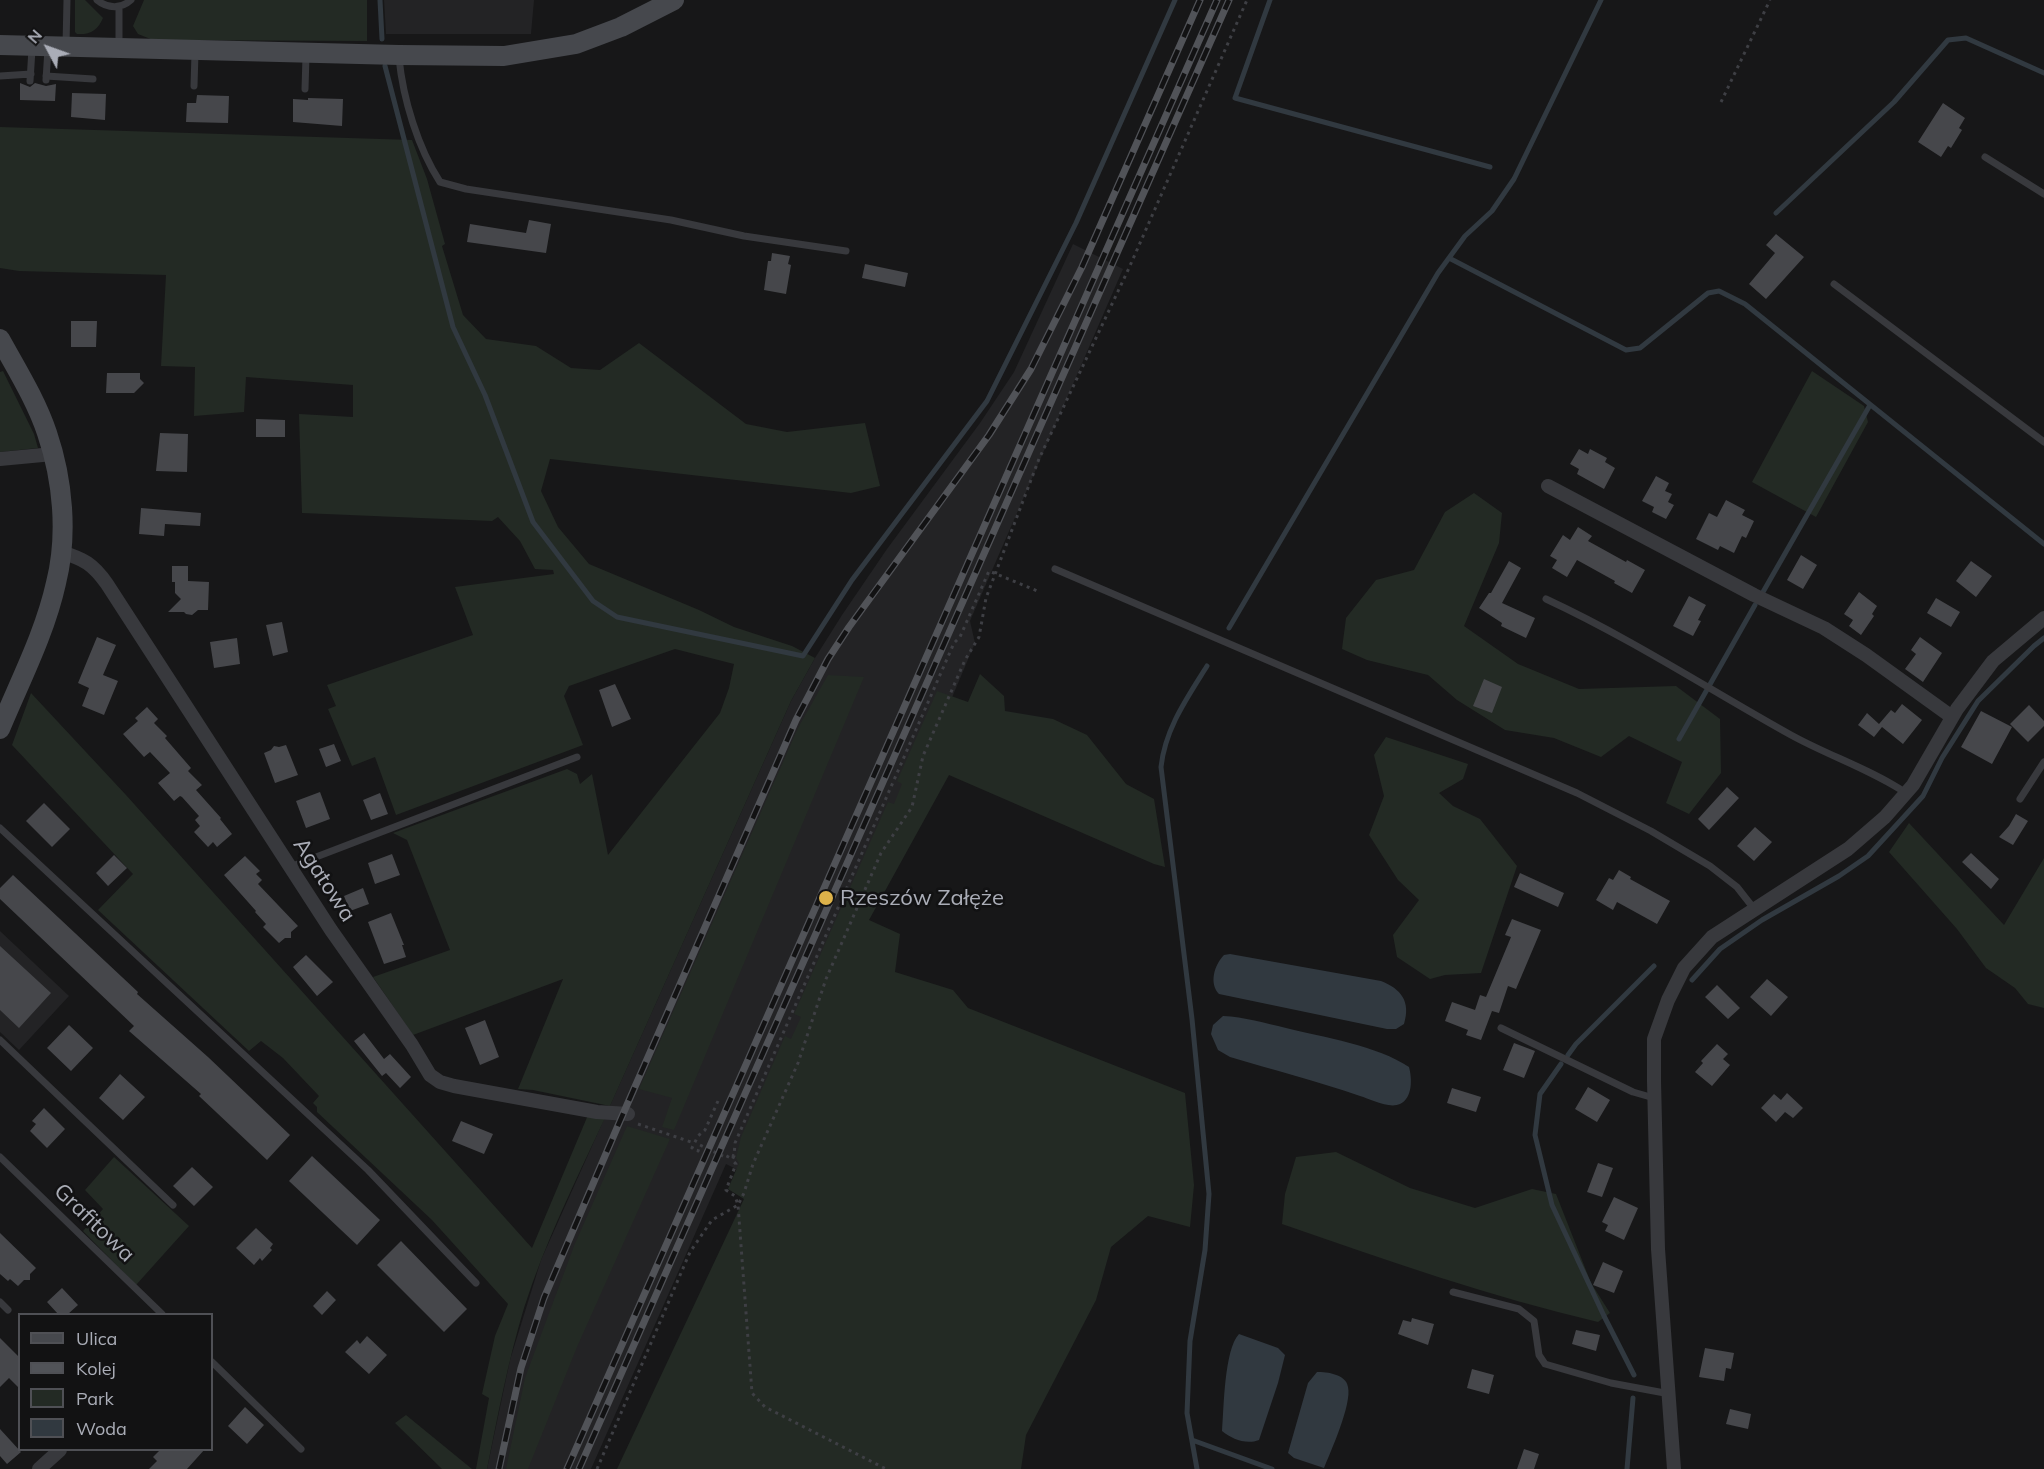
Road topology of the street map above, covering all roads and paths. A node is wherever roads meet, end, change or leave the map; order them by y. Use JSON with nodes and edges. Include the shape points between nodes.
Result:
{"nodes":[{"id":1,"x":67,"y":0,"type":"edge"},
{"id":2,"x":97,"y":0,"type":"edge"},
{"id":3,"x":131,"y":0,"type":"edge"},
{"id":4,"x":674,"y":0,"type":"edge"},
{"id":5,"x":1247,"y":0,"type":"edge"},
{"id":6,"x":1770,"y":0,"type":"edge"},
{"id":7,"x":119,"y":7,"type":"junction"},
{"id":8,"x":0,"y":45,"type":"edge"},
{"id":9,"x":49,"y":47,"type":"junction"},
{"id":10,"x":119,"y":49,"type":"junction"},
{"id":11,"x":195,"y":50,"type":"junction"},
{"id":12,"x":306,"y":53,"type":"junction"},
{"id":13,"x":390,"y":55,"type":"junction"},
{"id":14,"x":0,"y":76,"type":"edge"},
{"id":15,"x":93,"y":79,"type":"dead end"},
{"id":16,"x":194,"y":86,"type":"dead end"},
{"id":17,"x":305,"y":89,"type":"dead end"},
{"id":18,"x":1721,"y":102,"type":"dead end"},
{"id":19,"x":1985,"y":157,"type":"dead end"},
{"id":20,"x":2044,"y":194,"type":"edge"},
{"id":21,"x":846,"y":251,"type":"dead end"},
{"id":22,"x":1833,"y":284,"type":"dead end"},
{"id":23,"x":0,"y":339,"type":"edge"},
{"id":24,"x":2044,"y":442,"type":"edge"},
{"id":25,"x":53,"y":454,"type":"junction"},
{"id":26,"x":0,"y":459,"type":"edge"},
{"id":27,"x":1548,"y":486,"type":"dead end"},
{"id":28,"x":61,"y":552,"type":"junction"},
{"id":29,"x":1055,"y":569,"type":"dead end"},
{"id":30,"x":995,"y":573,"type":"junction"},
{"id":31,"x":1040,"y":592,"type":"dead end"},
{"id":32,"x":1546,"y":599,"type":"dead end"},
{"id":33,"x":2044,"y":618,"type":"edge"},
{"id":34,"x":1952,"y":717,"type":"junction"},
{"id":35,"x":0,"y":729,"type":"edge"},
{"id":36,"x":578,"y":757,"type":"dead end"},
{"id":37,"x":2044,"y":762,"type":"edge"},
{"id":38,"x":1906,"y":793,"type":"junction"},
{"id":39,"x":2020,"y":799,"type":"dead end"},
{"id":40,"x":0,"y":828,"type":"edge"},
{"id":41,"x":290,"y":867,"type":"junction"},
{"id":42,"x":1755,"y":910,"type":"junction"},
{"id":43,"x":1501,"y":1028,"type":"dead end"},
{"id":44,"x":0,"y":1040,"type":"edge"},
{"id":45,"x":1654,"y":1098,"type":"junction"},
{"id":46,"x":718,"y":1101,"type":"dead end"},
{"id":47,"x":628,"y":1114,"type":"joint"},
{"id":48,"x":695,"y":1143,"type":"junction"},
{"id":49,"x":734,"y":1156,"type":"junction"},
{"id":50,"x":0,"y":1157,"type":"edge"},
{"id":51,"x":172,"y":1205,"type":"dead end"},
{"id":52,"x":738,"y":1205,"type":"junction"},
{"id":53,"x":476,"y":1283,"type":"dead end"},
{"id":54,"x":1453,"y":1292,"type":"dead end"},
{"id":55,"x":0,"y":1302,"type":"edge"},
{"id":56,"x":8,"y":1310,"type":"dead end"},
{"id":57,"x":161,"y":1313,"type":"edge"},
{"id":58,"x":213,"y":1363,"type":"edge"},
{"id":59,"x":1670,"y":1394,"type":"junction"},
{"id":60,"x":301,"y":1449,"type":"dead end"},
{"id":61,"x":58,"y":1451,"type":"edge"},
{"id":62,"x":39,"y":1469,"type":"edge"},
{"id":63,"x":597,"y":1469,"type":"edge"},
{"id":64,"x":886,"y":1469,"type":"edge"},
{"id":65,"x":1674,"y":1469,"type":"edge"}],
"edges":[{"from":1,"to":9,"type":"lane"},
{"from":2,"to":7,"type":"lane"},
{"from":3,"to":7,"type":"lane"},
{"from":4,"to":13,"type":"street","via":[[576,44],[504,56]]},
{"from":5,"to":30,"type":"path","via":[[1129,268],[1039,459]]},
{"from":6,"to":18,"type":"path"},
{"from":7,"to":10,"type":"lane"},
{"from":8,"to":9,"type":"street"},
{"from":9,"to":10,"type":"street"},
{"from":9,"to":14,"type":"lane","via":[[30,77]]},
{"from":9,"to":15,"type":"lane","via":[[46,79]]},
{"from":10,"to":11,"type":"street"},
{"from":11,"to":12,"type":"street"},
{"from":11,"to":16,"type":"lane"},
{"from":12,"to":13,"type":"street"},
{"from":12,"to":17,"type":"lane"},
{"from":13,"to":21,"type":"lane","via":[[401,74],[426,161],[440,182]]},
{"from":19,"to":20,"type":"lane"},
{"from":22,"to":24,"type":"lane"},
{"from":23,"to":25,"type":"street","via":[[40,414]]},
{"from":25,"to":26,"type":"street"},
{"from":25,"to":28,"type":"street","via":[[62,512]]},
{"from":27,"to":34,"type":"street","via":[[1824,628]]},
{"from":28,"to":35,"type":"street","via":[[57,583],[47,613]]},
{"from":28,"to":41,"type":"street","name":"Agatowa","via":[[84,559],[99,572]]},
{"from":29,"to":42,"type":"lane","via":[[1577,793],[1710,866],[1737,887]]},
{"from":30,"to":31,"type":"path"},
{"from":30,"to":49,"type":"path","via":[[988,571],[954,643],[735,1143]]},
{"from":30,"to":52,"type":"path","via":[[979,637],[923,756],[912,807],[876,864],[826,979],[798,1063]]},
{"from":32,"to":38,"type":"lane","via":[[1594,621],[1793,736]]},
{"from":33,"to":34,"type":"street","via":[[1993,661]]},
{"from":34,"to":38,"type":"street"},
{"from":36,"to":41,"type":"lane"},
{"from":37,"to":39,"type":"lane"},
{"from":38,"to":42,"type":"street","via":[[1848,849]]},
{"from":40,"to":53,"type":"lane","via":[[368,1170]]},
{"from":41,"to":47,"type":"street","name":"Agatowa","via":[[430,1075],[440,1082],[597,1112]]},
{"from":42,"to":45,"type":"street","via":[[1712,937],[1684,968],[1654,1039]]},
{"from":43,"to":45,"type":"lane","via":[[1633,1092]]},
{"from":44,"to":51,"type":"lane"},
{"from":45,"to":59,"type":"street","via":[[1658,1249]]},
{"from":46,"to":48,"type":"path"},
{"from":47,"to":48,"type":"path","via":[[629,1121]]},
{"from":48,"to":49,"type":"path","via":[[692,1148],[698,1150],[700,1145],[727,1158],[729,1154]]},
{"from":49,"to":52,"type":"path","via":[[736,1164],[726,1190],[735,1196]]},
{"from":50,"to":57,"type":"lane","name":"Grafitowa"},
{"from":52,"to":63,"type":"path","via":[[712,1220],[690,1252]]},
{"from":52,"to":64,"type":"path","via":[[752,1393],[765,1407]]},
{"from":54,"to":59,"type":"lane","via":[[1519,1309],[1534,1321],[1539,1355],[1545,1364],[1611,1383]]},
{"from":55,"to":56,"type":"lane"},
{"from":58,"to":60,"type":"lane"},
{"from":59,"to":65,"type":"street"},
{"from":61,"to":62,"type":"street"}]}
